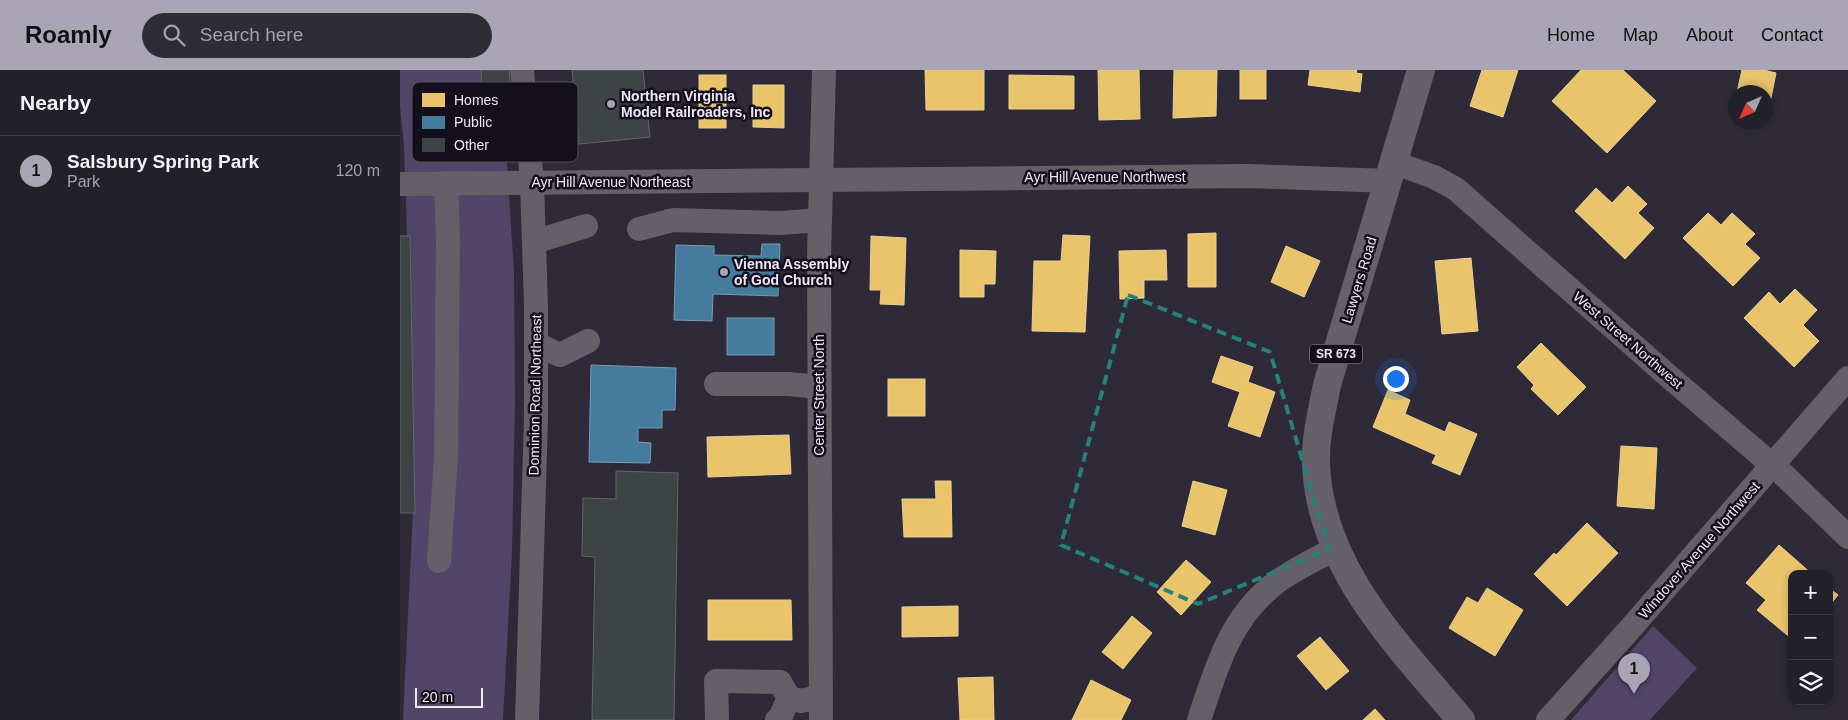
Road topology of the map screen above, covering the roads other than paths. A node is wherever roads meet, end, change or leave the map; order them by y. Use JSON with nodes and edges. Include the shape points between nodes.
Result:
{"nodes":[{"id":1,"x":824,"y":70,"type":"edge"},
{"id":2,"x":1422,"y":70,"type":"edge"},
{"id":3,"x":530,"y":162,"type":"edge"},
{"id":4,"x":1392,"y":172,"type":"junction"},
{"id":5,"x":822,"y":179,"type":"junction"},
{"id":6,"x":532,"y":182,"type":"junction"},
{"id":7,"x":446,"y":183,"type":"junction"},
{"id":8,"x":400,"y":184,"type":"edge"},
{"id":9,"x":820,"y":220,"type":"junction"},
{"id":10,"x":586,"y":226,"type":"dead end"},
{"id":11,"x":639,"y":229,"type":"dead end"},
{"id":12,"x":534,"y":242,"type":"junction"},
{"id":13,"x":588,"y":341,"type":"dead end"},
{"id":14,"x":536,"y":344,"type":"junction"},
{"id":15,"x":1848,"y":378,"type":"edge"},
{"id":16,"x":716,"y":384,"type":"dead end"},
{"id":17,"x":818,"y":387,"type":"junction"},
{"id":18,"x":1773,"y":465,"type":"junction"},
{"id":19,"x":1848,"y":537,"type":"edge"},
{"id":20,"x":1336,"y":548,"type":"junction"},
{"id":21,"x":439,"y":561,"type":"dead end"},
{"id":22,"x":821,"y":696,"type":"junction"},
{"id":23,"x":789,"y":698,"type":"junction"},
{"id":24,"x":527,"y":720,"type":"edge"},
{"id":25,"x":717,"y":720,"type":"edge"},
{"id":26,"x":777,"y":720,"type":"edge"},
{"id":27,"x":821,"y":720,"type":"edge"},
{"id":28,"x":1199,"y":720,"type":"edge"},
{"id":29,"x":1461,"y":720,"type":"edge"},
{"id":30,"x":1548,"y":720,"type":"edge"}],
"edges":[{"from":1,"to":5,"type":"street","name":"Center Street North"},
{"from":2,"to":4,"type":"main road","name":"Lawyers Road","number":"SR 673"},
{"from":3,"to":6,"type":"street","name":"Dominion Road Northeast"},
{"from":4,"to":5,"type":"street","name":"Ayr Hill Avenue Northwest"},
{"from":4,"to":18,"type":"street","name":"West Street Northwest","via":[[1434,177],[1456,189]]},
{"from":4,"to":20,"type":"main road","name":"Lawyers Road","number":"SR 673","via":[[1327,385],[1317,434],[1320,495]]},
{"from":5,"to":6,"type":"street","name":"Ayr Hill Avenue Northeast"},
{"from":5,"to":9,"type":"street","name":"Center Street North"},
{"from":6,"to":7,"type":"street","name":"Ayr Hill Avenue Northeast"},
{"from":6,"to":12,"type":"street","name":"Dominion Road Northeast"},
{"from":7,"to":8,"type":"street","name":"Ayr Hill Avenue Northeast"},
{"from":7,"to":21,"type":"street","via":[[446,457]]},
{"from":9,"to":11,"type":"street","via":[[780,223],[673,220]]},
{"from":9,"to":17,"type":"street","name":"Center Street North"},
{"from":10,"to":12,"type":"street"},
{"from":12,"to":14,"type":"street","name":"Dominion Road Northeast"},
{"from":13,"to":14,"type":"street","via":[[560,355]]},
{"from":14,"to":24,"type":"street","name":"Dominion Road Northeast"},
{"from":15,"to":18,"type":"street","name":"Windover Avenue Northwest"},
{"from":16,"to":17,"type":"street"},
{"from":17,"to":22,"type":"street","name":"Center Street North"},
{"from":18,"to":19,"type":"street","name":"West Street Northwest"},
{"from":18,"to":30,"type":"street","name":"Windover Avenue Northwest"},
{"from":20,"to":28,"type":"street","via":[[1272,585],[1249,609],[1220,656]]},
{"from":20,"to":29,"type":"main road","name":"Lawyers Road","number":"SR 673","via":[[1354,586],[1379,623]]},
{"from":22,"to":23,"type":"street","via":[[801,701]]},
{"from":22,"to":27,"type":"street","name":"Center Street North"},
{"from":23,"to":25,"type":"street","via":[[780,682],[716,681]]},
{"from":23,"to":26,"type":"street"}]}
